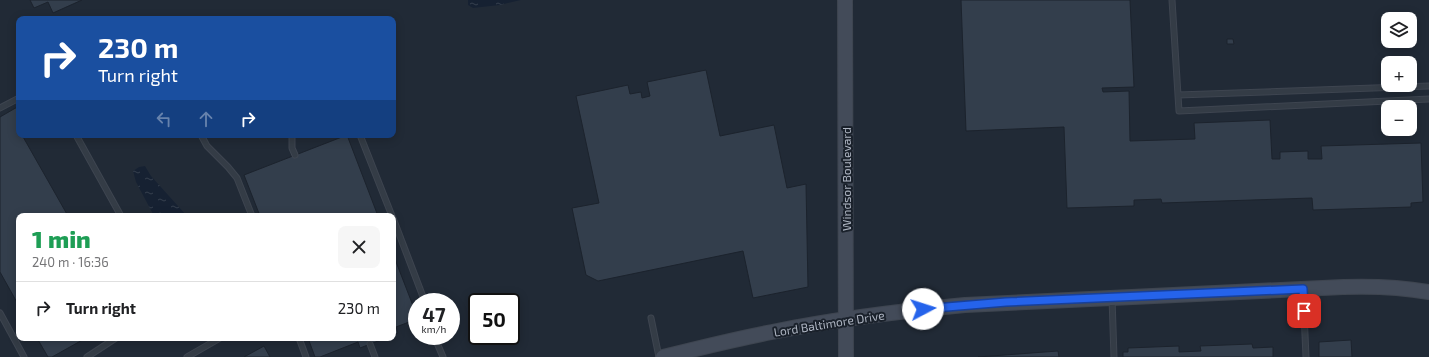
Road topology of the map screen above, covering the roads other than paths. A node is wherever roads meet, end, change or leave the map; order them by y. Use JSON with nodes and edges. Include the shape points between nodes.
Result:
{"nodes":[{"id":1,"x":845,"y":0,"type":"edge"},
{"id":2,"x":1172,"y":0,"type":"edge"},
{"id":3,"x":1429,"y":86,"type":"edge"},
{"id":4,"x":1178,"y":95,"type":"junction"},
{"id":5,"x":1429,"y":99,"type":"edge"},
{"id":6,"x":16,"y":100,"type":"edge"},
{"id":7,"x":0,"y":108,"type":"edge"},
{"id":8,"x":78,"y":138,"type":"edge"},
{"id":9,"x":203,"y":138,"type":"edge"},
{"id":10,"x":292,"y":138,"type":"edge"},
{"id":11,"x":361,"y":138,"type":"edge"},
{"id":12,"x":295,"y":155,"type":"dead end"},
{"id":13,"x":119,"y":213,"type":"edge"},
{"id":14,"x":251,"y":213,"type":"edge"},
{"id":15,"x":390,"y":213,"type":"edge"},
{"id":16,"x":396,"y":227,"type":"edge"},
{"id":17,"x":1303,"y":289,"type":"junction"},
{"id":18,"x":1429,"y":292,"type":"edge"},
{"id":19,"x":422,"y":293,"type":"edge"},
{"id":20,"x":1112,"y":298,"type":"junction"},
{"id":21,"x":0,"y":314,"type":"edge"},
{"id":22,"x":651,"y":318,"type":"dead end"},
{"id":23,"x":846,"y":320,"type":"junction"},
{"id":24,"x":111,"y":341,"type":"edge"},
{"id":25,"x":215,"y":341,"type":"edge"},
{"id":26,"x":300,"y":341,"type":"edge"},
{"id":27,"x":370,"y":344,"type":"dead end"},
{"id":28,"x":438,"y":345,"type":"edge"},
{"id":29,"x":24,"y":357,"type":"edge"},
{"id":30,"x":87,"y":357,"type":"edge"},
{"id":31,"x":187,"y":357,"type":"edge"},
{"id":32,"x":306,"y":357,"type":"edge"},
{"id":33,"x":375,"y":357,"type":"edge"},
{"id":34,"x":443,"y":357,"type":"edge"},
{"id":35,"x":659,"y":357,"type":"edge"},
{"id":36,"x":663,"y":357,"type":"edge"},
{"id":37,"x":846,"y":357,"type":"edge"},
{"id":38,"x":1114,"y":357,"type":"edge"},
{"id":39,"x":1306,"y":357,"type":"edge"}],
"edges":[{"from":1,"to":23,"type":"main road","name":"Windsor Boulevard"},
{"from":2,"to":4,"type":"lane"},
{"from":3,"to":4,"type":"lane"},
{"from":4,"to":5,"type":"lane","via":[[1178,111]]},
{"from":6,"to":7,"type":"lane"},
{"from":8,"to":13,"type":"lane"},
{"from":9,"to":14,"type":"lane","via":[[237,178]]},
{"from":10,"to":12,"type":"lane"},
{"from":11,"to":15,"type":"lane"},
{"from":16,"to":19,"type":"lane"},
{"from":17,"to":18,"type":"main road","name":"Lord Baltimore Drive","via":[[1376,286]]},
{"from":17,"to":20,"type":"main road","name":"Lord Baltimore Drive"},
{"from":17,"to":39,"type":"lane"},
{"from":20,"to":23,"type":"main road","name":"Lord Baltimore Drive","via":[[965,305]]},
{"from":20,"to":38,"type":"lane"},
{"from":21,"to":29,"type":"lane"},
{"from":22,"to":35,"type":"lane"},
{"from":23,"to":36,"type":"main road","name":"Lord Baltimore Drive","via":[[773,332]]},
{"from":23,"to":37,"type":"main road","name":"Windsor Boulevard"},
{"from":24,"to":30,"type":"lane"},
{"from":25,"to":31,"type":"lane"},
{"from":26,"to":32,"type":"lane"},
{"from":27,"to":33,"type":"lane"},
{"from":28,"to":34,"type":"lane"}]}
